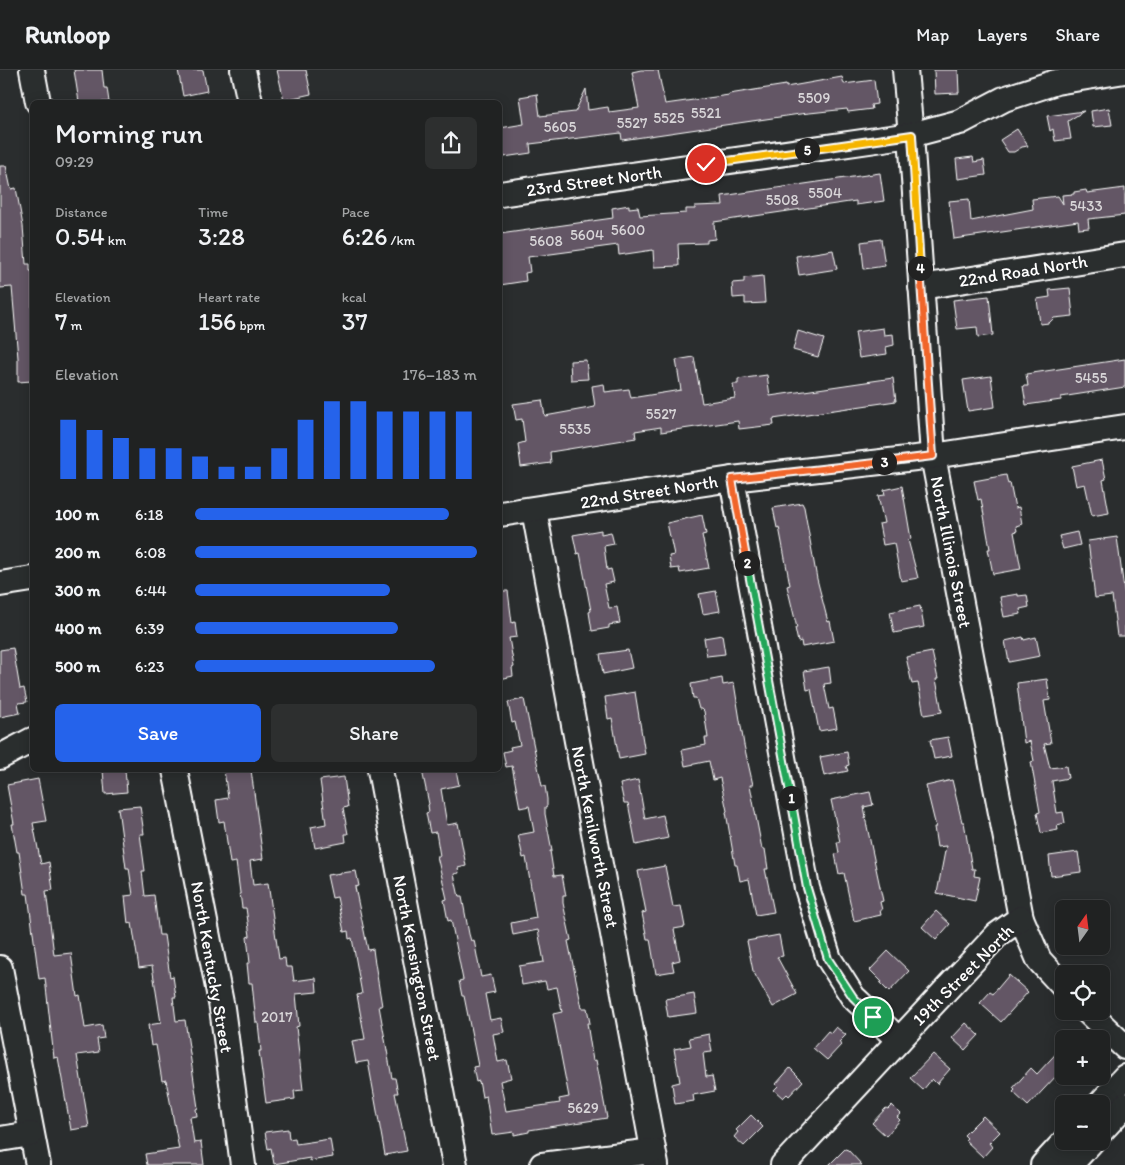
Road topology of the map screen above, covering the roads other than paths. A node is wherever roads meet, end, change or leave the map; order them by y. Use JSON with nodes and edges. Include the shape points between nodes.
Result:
{"nodes":[{"id":1,"x":32,"y":70,"type":"edge"},
{"id":2,"x":243,"y":70,"type":"edge"},
{"id":3,"x":905,"y":70,"type":"edge"},
{"id":4,"x":1125,"y":71,"type":"edge"},
{"id":5,"x":38,"y":100,"type":"edge"},
{"id":6,"x":250,"y":100,"type":"edge"},
{"id":7,"x":912,"y":135,"type":"junction"},
{"id":8,"x":502,"y":194,"type":"edge"},
{"id":9,"x":1125,"y":255,"type":"edge"},
{"id":10,"x":921,"y":287,"type":"junction"},
{"id":11,"x":1125,"y":427,"type":"edge"},
{"id":12,"x":933,"y":456,"type":"junction"},
{"id":13,"x":732,"y":479,"type":"junction"},
{"id":14,"x":534,"y":510,"type":"junction"},
{"id":15,"x":502,"y":514,"type":"edge"},
{"id":16,"x":30,"y":579,"type":"edge"},
{"id":17,"x":0,"y":584,"type":"edge"},
{"id":18,"x":30,"y":741,"type":"edge"},
{"id":19,"x":0,"y":756,"type":"edge"},
{"id":20,"x":174,"y":772,"type":"edge"},
{"id":21,"x":380,"y":772,"type":"edge"},
{"id":22,"x":1021,"y":918,"type":"junction"},
{"id":23,"x":0,"y":968,"type":"edge"},
{"id":24,"x":1055,"y":977,"type":"edge"},
{"id":25,"x":1096,"y":1020,"type":"edge"},
{"id":26,"x":898,"y":1040,"type":"junction"},
{"id":27,"x":1125,"y":1047,"type":"edge"},
{"id":28,"x":1125,"y":1077,"type":"edge"},
{"id":29,"x":1108,"y":1095,"type":"edge"},
{"id":30,"x":1125,"y":1105,"type":"edge"},
{"id":31,"x":1110,"y":1121,"type":"edge"},
{"id":32,"x":32,"y":1134,"type":"junction"},
{"id":33,"x":0,"y":1139,"type":"edge"},
{"id":34,"x":1057,"y":1150,"type":"edge"},
{"id":35,"x":1084,"y":1150,"type":"edge"},
{"id":36,"x":654,"y":1158,"type":"edge"},
{"id":37,"x":38,"y":1165,"type":"edge"},
{"id":38,"x":243,"y":1165,"type":"edge"},
{"id":39,"x":455,"y":1165,"type":"edge"},
{"id":40,"x":542,"y":1165,"type":"edge"},
{"id":41,"x":783,"y":1165,"type":"edge"},
{"id":42,"x":1043,"y":1165,"type":"edge"},
{"id":43,"x":1070,"y":1165,"type":"edge"}],
"edges":[{"from":1,"to":5,"type":"street"},
{"from":2,"to":6,"type":"street"},
{"from":3,"to":7,"type":"street","name":"North Illinois Street"},
{"from":4,"to":7,"type":"street","name":"23rd Street North","via":[[1056,82],[1004,99],[960,122]]},
{"from":7,"to":8,"type":"street","name":"23rd Street North"},
{"from":7,"to":10,"type":"street","name":"North Illinois Street"},
{"from":9,"to":10,"type":"street","name":"22nd Road North"},
{"from":10,"to":12,"type":"street","name":"North Illinois Street"},
{"from":11,"to":12,"type":"street","name":"22nd Street North"},
{"from":12,"to":13,"type":"street","name":"22nd Street North"},
{"from":12,"to":22,"type":"street","name":"North Illinois Street"},
{"from":13,"to":14,"type":"street","name":"22nd Street North"},
{"from":13,"to":26,"type":"street","via":[[807,888],[828,959],[853,997]]},
{"from":14,"to":15,"type":"street","name":"22nd Street North"},
{"from":14,"to":36,"type":"street","name":"North Kenilworth Street"},
{"from":16,"to":17,"type":"street"},
{"from":18,"to":19,"type":"street"},
{"from":20,"to":38,"type":"street","name":"North Kentucky Street","via":[[222,1008]]},
{"from":21,"to":39,"type":"street","name":"North Kensington Street"},
{"from":22,"to":24,"type":"street","name":"North Illinois Street","via":[[1039,960]]},
{"from":22,"to":26,"type":"street","name":"19th Street North","via":[[997,935]]},
{"from":23,"to":32,"type":"street"},
{"from":25,"to":27,"type":"street"},
{"from":26,"to":41,"type":"street","name":"19th Street North"},
{"from":28,"to":29,"type":"street"},
{"from":30,"to":31,"type":"street"},
{"from":32,"to":33,"type":"street"},
{"from":32,"to":37,"type":"street"},
{"from":34,"to":42,"type":"street"},
{"from":35,"to":43,"type":"street"},
{"from":36,"to":40,"type":"street"}]}
